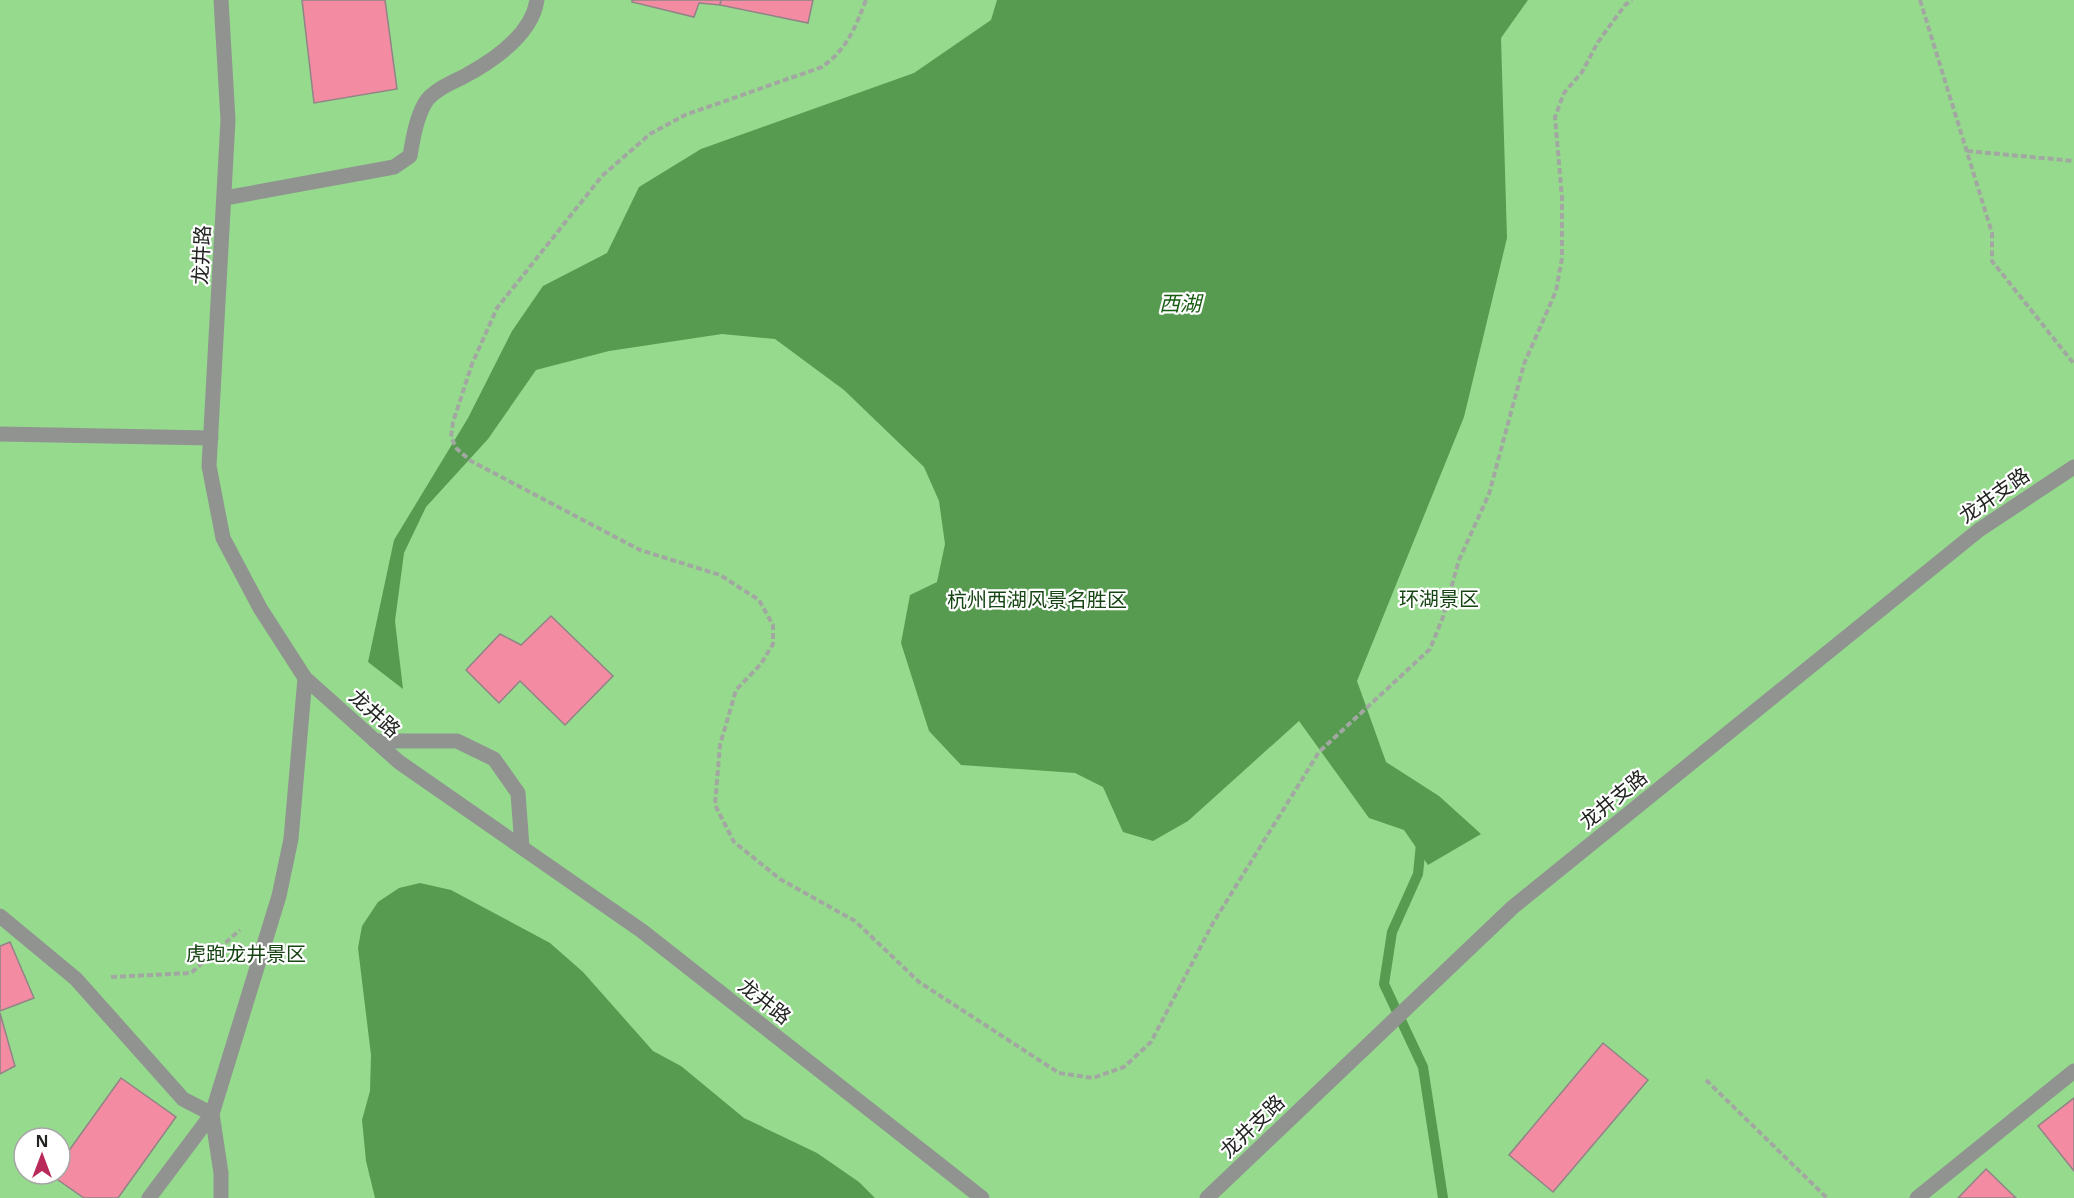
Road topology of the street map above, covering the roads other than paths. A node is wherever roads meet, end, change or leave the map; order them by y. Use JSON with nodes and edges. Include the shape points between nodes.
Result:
{"nodes":[{"id":1,"x":221,"y":0,"type":"edge"},
{"id":2,"x":537,"y":0,"type":"edge"},
{"id":3,"x":225,"y":198,"type":"junction"},
{"id":4,"x":0,"y":434,"type":"edge"},
{"id":5,"x":211,"y":438,"type":"junction"},
{"id":6,"x":2074,"y":467,"type":"edge"},
{"id":7,"x":305,"y":678,"type":"junction"},
{"id":8,"x":375,"y":741,"type":"junction"},
{"id":9,"x":522,"y":847,"type":"junction"},
{"id":10,"x":0,"y":916,"type":"edge"},
{"id":11,"x":2074,"y":1071,"type":"edge"},
{"id":12,"x":212,"y":1114,"type":"junction"},
{"id":13,"x":148,"y":1198,"type":"edge"},
{"id":14,"x":221,"y":1198,"type":"edge"},
{"id":15,"x":982,"y":1198,"type":"edge"},
{"id":16,"x":1207,"y":1198,"type":"edge"},
{"id":17,"x":1917,"y":1198,"type":"edge"}],
"edges":[{"from":1,"to":3,"type":"street","name":"龙井路","via":[[228,120]]},
{"from":2,"to":3,"type":"street","via":[[522,31],[490,62],[426,101],[414,130],[410,156],[394,167]]},
{"from":3,"to":5,"type":"street","name":"龙井路"},
{"from":4,"to":5,"type":"street"},
{"from":5,"to":7,"type":"street","name":"龙井路","via":[[209,466],[223,538],[260,608]]},
{"from":6,"to":16,"type":"street","name":"龙井支路","via":[[1979,530],[1513,907]]},
{"from":7,"to":8,"type":"street","name":"龙井路"},
{"from":7,"to":12,"type":"street","via":[[291,839],[279,896]]},
{"from":8,"to":9,"type":"street","name":"龙井路"},
{"from":8,"to":9,"type":"street","via":[[457,741],[494,759],[518,793]]},
{"from":9,"to":15,"type":"street","name":"龙井路","via":[[642,931]]},
{"from":10,"to":12,"type":"street","via":[[76,979],[183,1099]]},
{"from":11,"to":17,"type":"street"},
{"from":12,"to":13,"type":"street"},
{"from":12,"to":14,"type":"street"}]}
